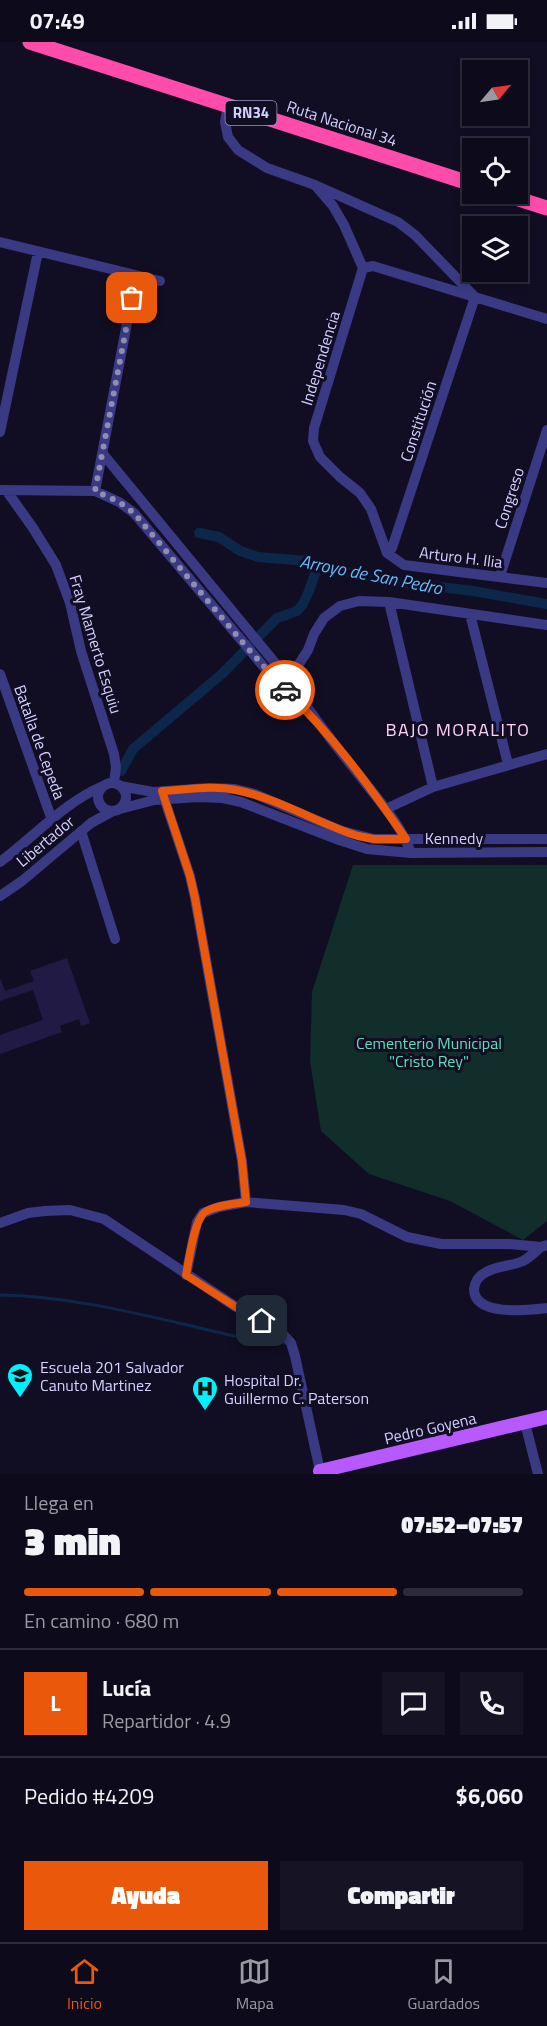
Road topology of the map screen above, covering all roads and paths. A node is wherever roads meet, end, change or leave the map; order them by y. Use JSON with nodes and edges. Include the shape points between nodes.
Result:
{"nodes":[{"id":1,"x":30,"y":42,"type":"edge"},
{"id":2,"x":228,"y":106,"type":"junction"},
{"id":3,"x":462,"y":181,"type":"edge"},
{"id":4,"x":315,"y":185,"type":"junction"},
{"id":5,"x":528,"y":202,"type":"edge"},
{"id":6,"x":547,"y":208,"type":"edge"},
{"id":7,"x":0,"y":242,"type":"edge"},
{"id":8,"x":38,"y":252,"type":"junction"},
{"id":9,"x":363,"y":268,"type":"junction"},
{"id":10,"x":136,"y":276,"type":"junction"},
{"id":11,"x":160,"y":281,"type":"dead end"},
{"id":12,"x":475,"y":297,"type":"junction"},
{"id":13,"x":547,"y":319,"type":"edge"},
{"id":14,"x":547,"y":430,"type":"edge"},
{"id":15,"x":0,"y":432,"type":"edge"},
{"id":16,"x":103,"y":454,"type":"junction"},
{"id":17,"x":3,"y":490,"type":"edge"},
{"id":18,"x":95,"y":491,"type":"junction"},
{"id":19,"x":387,"y":553,"type":"junction"},
{"id":20,"x":500,"y":576,"type":"junction"},
{"id":21,"x":547,"y":583,"type":"edge"},
{"id":22,"x":389,"y":602,"type":"junction"},
{"id":23,"x":470,"y":614,"type":"junction"},
{"id":24,"x":547,"y":625,"type":"edge"},
{"id":25,"x":273,"y":669,"type":"junction"},
{"id":26,"x":0,"y":675,"type":"edge"},
{"id":27,"x":285,"y":675,"type":"junction"},
{"id":28,"x":308,"y":711,"type":"junction"},
{"id":29,"x":547,"y":754,"type":"edge"},
{"id":30,"x":508,"y":764,"type":"junction"},
{"id":31,"x":112,"y":785,"type":"junction"},
{"id":32,"x":433,"y":787,"type":"junction"},
{"id":33,"x":163,"y":795,"type":"junction"},
{"id":34,"x":386,"y":809,"type":"junction"},
{"id":35,"x":116,"y":810,"type":"junction"},
{"id":36,"x":52,"y":820,"type":"junction"},
{"id":37,"x":81,"y":831,"type":"junction"},
{"id":38,"x":406,"y":839,"type":"junction"},
{"id":39,"x":547,"y":839,"type":"edge"},
{"id":40,"x":547,"y":852,"type":"edge"},
{"id":41,"x":411,"y":853,"type":"junction"},
{"id":42,"x":0,"y":862,"type":"edge"},
{"id":43,"x":0,"y":896,"type":"edge"},
{"id":44,"x":115,"y":939,"type":"dead end"},
{"id":45,"x":246,"y":1202,"type":"junction"},
{"id":46,"x":0,"y":1223,"type":"edge"},
{"id":47,"x":544,"y":1246,"type":"edge"},
{"id":48,"x":186,"y":1275,"type":"junction"},
{"id":49,"x":547,"y":1308,"type":"edge"},
{"id":50,"x":547,"y":1417,"type":"edge"},
{"id":51,"x":525,"y":1423,"type":"junction"},
{"id":52,"x":320,"y":1473,"type":"edge"},
{"id":53,"x":538,"y":1474,"type":"edge"}],
"edges":[{"from":1,"to":2,"type":"highway","name":"Ruta Nacional 34","number":"RN34"},
{"from":2,"to":3,"type":"highway","name":"Ruta Nacional 34","number":"RN34"},
{"from":2,"to":4,"type":"street","via":[[228,137],[238,150],[267,168]]},
{"from":4,"to":9,"type":"street","via":[[339,216]]},
{"from":4,"to":12,"type":"street","via":[[398,222],[416,235]]},
{"from":5,"to":6,"type":"highway"},
{"from":7,"to":8,"type":"street"},
{"from":8,"to":10,"type":"street"},
{"from":8,"to":15,"type":"street"},
{"from":9,"to":12,"type":"street","via":[[373,266]]},
{"from":9,"to":19,"type":"street","name":"Independencia","via":[[313,441],[320,457],[360,493]]},
{"from":10,"to":11,"type":"street"},
{"from":10,"to":16,"type":"street"},
{"from":12,"to":13,"type":"street"},
{"from":12,"to":19,"type":"street","name":"Constitución","via":[[392,548]]},
{"from":14,"to":20,"type":"street","name":"Congreso"},
{"from":16,"to":18,"type":"street"},
{"from":16,"to":25,"type":"street","via":[[253,636]]},
{"from":17,"to":18,"type":"street"},
{"from":17,"to":31,"type":"street","name":"Fray Mamerto Esquiu","via":[[56,565],[114,754]]},
{"from":18,"to":25,"type":"street","via":[[134,513],[244,644]]},
{"from":19,"to":20,"type":"street","name":"Arturo H. Ilia","via":[[404,565]]},
{"from":20,"to":21,"type":"street","name":"Arturo H. Ilia"},
{"from":22,"to":23,"type":"street"},
{"from":22,"to":27,"type":"street","via":[[359,601],[340,606],[324,618],[299,664]]},
{"from":22,"to":32,"type":"street"},
{"from":23,"to":24,"type":"street"},
{"from":23,"to":30,"type":"street"},
{"from":25,"to":27,"type":"street"},
{"from":25,"to":28,"type":"street"},
{"from":26,"to":36,"type":"street","name":"Batalla de Cepeda"},
{"from":27,"to":28,"type":"street"},
{"from":28,"to":34,"type":"street"},
{"from":29,"to":30,"type":"street"},
{"from":30,"to":32,"type":"street"},
{"from":31,"to":33,"type":"street","name":"Kennedy"},
{"from":31,"to":35,"type":"street","via":[[126,796],[123,806]]},
{"from":31,"to":35,"type":"street","via":[[99,791],[98,800],[103,808]]},
{"from":31,"to":36,"type":"street","name":"Libertador","via":[[79,798]]},
{"from":32,"to":34,"type":"street"},
{"from":33,"to":35,"type":"street","name":"Kennedy"},
{"from":33,"to":38,"type":"street","name":"Kennedy","via":[[208,788],[234,789],[358,836]]},
{"from":33,"to":41,"type":"street","name":"Kennedy","via":[[224,798],[357,846]]},
{"from":33,"to":45,"type":"street","via":[[195,898]]},
{"from":34,"to":38,"type":"street"},
{"from":35,"to":37,"type":"street","name":"Libertador"},
{"from":36,"to":42,"type":"street","name":"Libertador"},
{"from":37,"to":43,"type":"street","name":"Libertador"},
{"from":37,"to":44,"type":"street"},
{"from":38,"to":39,"type":"street","name":"Kennedy"},
{"from":38,"to":41,"type":"street"},
{"from":40,"to":41,"type":"street","name":"Kennedy"},
{"from":45,"to":47,"type":"street","via":[[344,1210],[361,1214],[407,1237],[441,1244]]},
{"from":45,"to":48,"type":"street","via":[[203,1213]]},
{"from":46,"to":48,"type":"street","via":[[28,1213],[70,1210],[104,1219]]},
{"from":47,"to":49,"type":"street","via":[[524,1260],[481,1275],[474,1293],[479,1302],[494,1308]]},
{"from":48,"to":52,"type":"street","via":[[282,1333],[291,1344]]},
{"from":50,"to":51,"type":"main road","name":"Pedro Goyena"},
{"from":51,"to":52,"type":"main road","name":"Pedro Goyena"},
{"from":51,"to":53,"type":"street"}]}
